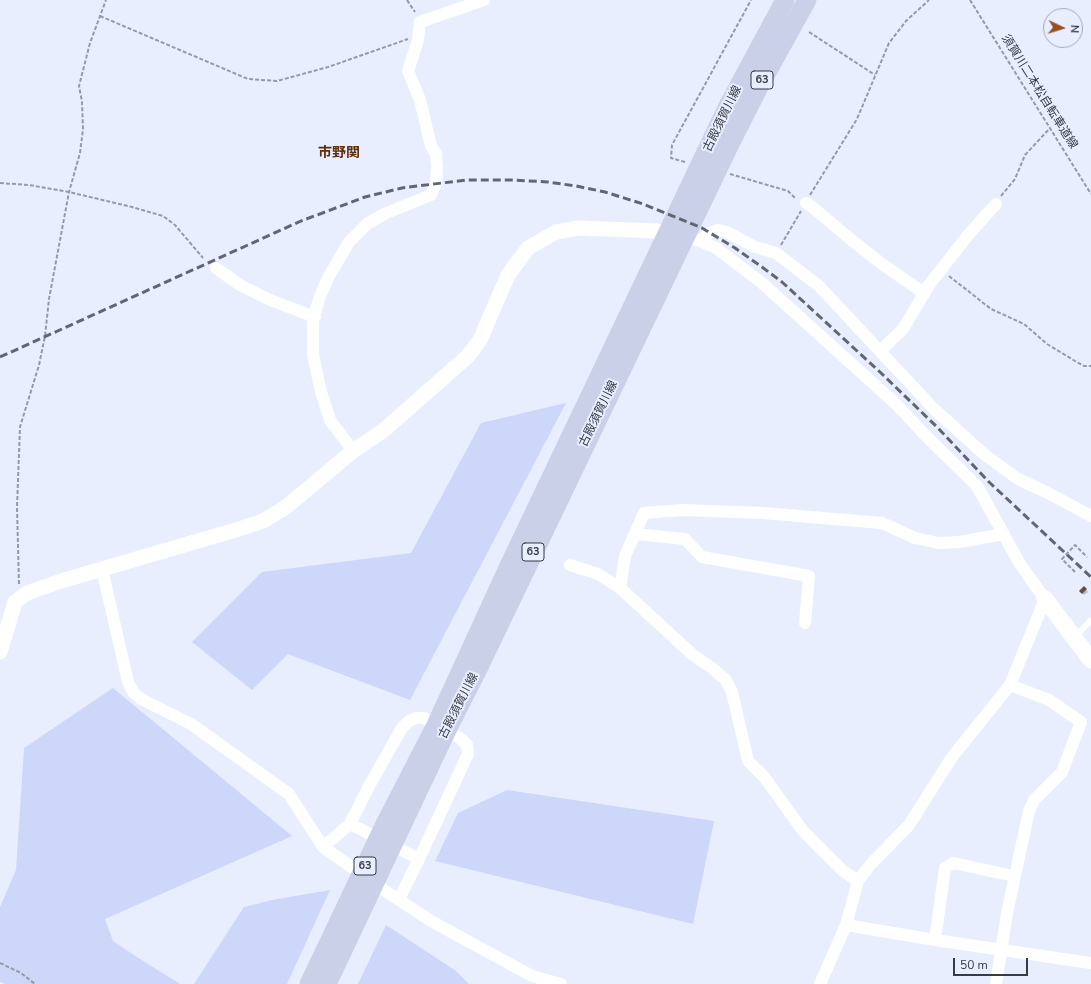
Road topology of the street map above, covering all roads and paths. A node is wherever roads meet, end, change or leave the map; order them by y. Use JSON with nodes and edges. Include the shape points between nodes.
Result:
{"nodes":[{"id":1,"x":106,"y":0,"type":"edge"},
{"id":2,"x":407,"y":0,"type":"edge"},
{"id":3,"x":484,"y":0,"type":"edge"},
{"id":4,"x":785,"y":0,"type":"edge"},
{"id":5,"x":807,"y":0,"type":"edge"},
{"id":6,"x":929,"y":0,"type":"edge"},
{"id":7,"x":970,"y":0,"type":"edge"},
{"id":8,"x":99,"y":16,"type":"junction"},
{"id":9,"x":420,"y":22,"type":"junction"},
{"id":10,"x":809,"y":32,"type":"dead end"},
{"id":11,"x":418,"y":35,"type":"junction"},
{"id":12,"x":875,"y":76,"type":"junction"},
{"id":13,"x":1050,"y":128,"type":"junction"},
{"id":14,"x":713,"y":158,"type":"junction"},
{"id":15,"x":0,"y":183,"type":"edge"},
{"id":16,"x":69,"y":192,"type":"junction"},
{"id":17,"x":1091,"y":194,"type":"edge"},
{"id":18,"x":806,"y":203,"type":"junction"},
{"id":19,"x":996,"y":204,"type":"joint"},
{"id":20,"x":658,"y":231,"type":"joint"},
{"id":21,"x":700,"y":241,"type":"junction"},
{"id":22,"x":776,"y":253,"type":"junction"},
{"id":23,"x":203,"y":258,"type":"dead end"},
{"id":24,"x":216,"y":268,"type":"dead end"},
{"id":25,"x":941,"y":270,"type":"junction"},
{"id":26,"x":924,"y":294,"type":"junction"},
{"id":27,"x":314,"y":318,"type":"junction"},
{"id":28,"x":880,"y":351,"type":"junction"},
{"id":29,"x":1091,"y":366,"type":"edge"},
{"id":30,"x":353,"y":451,"type":"junction"},
{"id":31,"x":1091,"y":516,"type":"edge"},
{"id":32,"x":635,"y":534,"type":"junction"},
{"id":33,"x":1004,"y":534,"type":"junction"},
{"id":34,"x":1087,"y":557,"type":"dead end"},
{"id":35,"x":570,"y":565,"type":"dead end"},
{"id":36,"x":102,"y":569,"type":"junction"},
{"id":37,"x":1076,"y":572,"type":"dead end"},
{"id":38,"x":620,"y":588,"type":"junction"},
{"id":39,"x":26,"y":593,"type":"junction"},
{"id":40,"x":1045,"y":599,"type":"junction"},
{"id":41,"x":1090,"y":621,"type":"dead end"},
{"id":42,"x":805,"y":623,"type":"dead end"},
{"id":43,"x":1075,"y":637,"type":"junction"},
{"id":44,"x":0,"y":652,"type":"edge"},
{"id":45,"x":1091,"y":660,"type":"edge"},
{"id":46,"x":1010,"y":686,"type":"junction"},
{"id":47,"x":1086,"y":724,"type":"edge"},
{"id":48,"x":441,"y":727,"type":"junction"},
{"id":49,"x":350,"y":824,"type":"junction"},
{"id":50,"x":392,"y":828,"type":"joint"},
{"id":51,"x":323,"y":847,"type":"junction"},
{"id":52,"x":419,"y":859,"type":"junction"},
{"id":53,"x":1014,"y":876,"type":"junction"},
{"id":54,"x":858,"y":881,"type":"junction"},
{"id":55,"x":399,"y":899,"type":"junction"},
{"id":56,"x":353,"y":911,"type":"junction"},
{"id":57,"x":846,"y":925,"type":"junction"},
{"id":58,"x":935,"y":940,"type":"junction"},
{"id":59,"x":1002,"y":950,"type":"junction"},
{"id":60,"x":0,"y":963,"type":"edge"},
{"id":61,"x":1091,"y":963,"type":"edge"},
{"id":62,"x":35,"y":984,"type":"edge"},
{"id":63,"x":309,"y":984,"type":"edge"},
{"id":64,"x":327,"y":984,"type":"edge"},
{"id":65,"x":561,"y":984,"type":"edge"},
{"id":66,"x":820,"y":984,"type":"edge"},
{"id":67,"x":996,"y":984,"type":"edge"}],
"edges":[{"from":1,"to":8,"type":"path"},
{"from":2,"to":9,"type":"path"},
{"from":3,"to":9,"type":"street"},
{"from":4,"to":14,"type":"main road","name":"古殿須賀川線","number":"63","via":[[732,99]]},
{"from":5,"to":14,"type":"main road","name":"古殿須賀川線","number":"63","via":[[760,85]]},
{"from":6,"to":12,"type":"path","via":[[906,21],[889,43]]},
{"from":7,"to":13,"type":"path","name":"須賀川二本松自転車道線"},
{"from":8,"to":11,"type":"path","via":[[248,79],[276,81],[328,67]]},
{"from":8,"to":16,"type":"path","via":[[79,86],[83,129],[80,153]]},
{"from":9,"to":11,"type":"street"},
{"from":10,"to":12,"type":"path"},
{"from":11,"to":27,"type":"street","via":[[408,71],[420,100],[431,146],[436,154],[436,183],[431,195],[384,214],[367,224],[349,242],[328,278]]},
{"from":12,"to":18,"type":"path","via":[[857,119]]},
{"from":13,"to":17,"type":"path","name":"須賀川二本松自転車道線"},
{"from":13,"to":19,"type":"path","via":[[1025,155],[1014,179]]},
{"from":14,"to":48,"type":"main road","name":"古殿須賀川線","number":"63","via":[[660,269],[508,568]]},
{"from":15,"to":16,"type":"path"},
{"from":16,"to":23,"type":"path","via":[[163,216],[175,225]]},
{"from":16,"to":39,"type":"path","via":[[49,299],[46,336],[20,427],[17,507],[19,586]]},
{"from":18,"to":22,"type":"path"},
{"from":18,"to":26,"type":"street"},
{"from":19,"to":25,"type":"street"},
{"from":20,"to":21,"type":"street"},
{"from":20,"to":30,"type":"street","via":[[578,228],[556,232],[528,248],[508,275],[480,340],[468,356],[384,430]]},
{"from":21,"to":22,"type":"street","via":[[709,232],[718,230],[755,247]]},
{"from":21,"to":33,"type":"street","via":[[716,248],[762,283],[896,404],[977,486]]},
{"from":22,"to":28,"type":"street","via":[[819,286]]},
{"from":24,"to":27,"type":"street","via":[[240,285]]},
{"from":25,"to":26,"type":"street"},
{"from":25,"to":29,"type":"path","via":[[991,309],[1024,324],[1047,344],[1075,361],[1084,366]]},
{"from":26,"to":28,"type":"street","via":[[903,329]]},
{"from":27,"to":30,"type":"street","via":[[313,355],[330,420]]},
{"from":28,"to":31,"type":"street","via":[[934,409],[985,455],[1018,479]]},
{"from":30,"to":36,"type":"street","via":[[286,507],[263,520]]},
{"from":32,"to":33,"type":"street","via":[[644,513],[682,510],[763,513],[882,523],[915,538],[939,543]]},
{"from":32,"to":38,"type":"street","via":[[625,556]]},
{"from":32,"to":42,"type":"street","via":[[685,539],[702,557],[809,576]]},
{"from":33,"to":40,"type":"street","via":[[1020,564]]},
{"from":34,"to":37,"type":"path","via":[[1075,545],[1062,559]]},
{"from":35,"to":38,"type":"street","via":[[598,574]]},
{"from":36,"to":39,"type":"street"},
{"from":36,"to":51,"type":"street","via":[[128,682],[133,692],[140,700],[191,724],[289,794]]},
{"from":38,"to":54,"type":"street","via":[[693,655],[726,680],[732,692],[748,761],[766,778],[803,831],[843,871]]},
{"from":39,"to":44,"type":"street","via":[[15,602]]},
{"from":40,"to":43,"type":"main road"},
{"from":40,"to":46,"type":"street"},
{"from":41,"to":43,"type":"lane"},
{"from":43,"to":45,"type":"main road"},
{"from":46,"to":47,"type":"street","via":[[1049,700]]},
{"from":46,"to":54,"type":"street","via":[[952,756],[909,825]]},
{"from":47,"to":53,"type":"street","via":[[1062,772],[1034,800],[1029,811]]},
{"from":48,"to":49,"type":"street","via":[[424,718],[416,718],[402,728]]},
{"from":48,"to":50,"type":"main road","name":"古殿須賀川線","number":"63"},
{"from":48,"to":52,"type":"street","via":[[467,745],[468,754]]},
{"from":49,"to":51,"type":"street"},
{"from":49,"to":52,"type":"street"},
{"from":50,"to":56,"type":"main road","name":"63","number":"63"},
{"from":51,"to":55,"type":"street"},
{"from":52,"to":55,"type":"street"},
{"from":53,"to":58,"type":"street","via":[[953,863],[944,868]]},
{"from":53,"to":59,"type":"street"},
{"from":54,"to":57,"type":"street"},
{"from":55,"to":65,"type":"street","via":[[431,921],[532,976]]},
{"from":56,"to":63,"type":"main road","number":"63"},
{"from":56,"to":64,"type":"main road","number":"63"},
{"from":57,"to":58,"type":"street"},
{"from":57,"to":66,"type":"street"},
{"from":58,"to":59,"type":"street"},
{"from":59,"to":61,"type":"street"},
{"from":59,"to":67,"type":"street"},
{"from":60,"to":62,"type":"path"}]}
